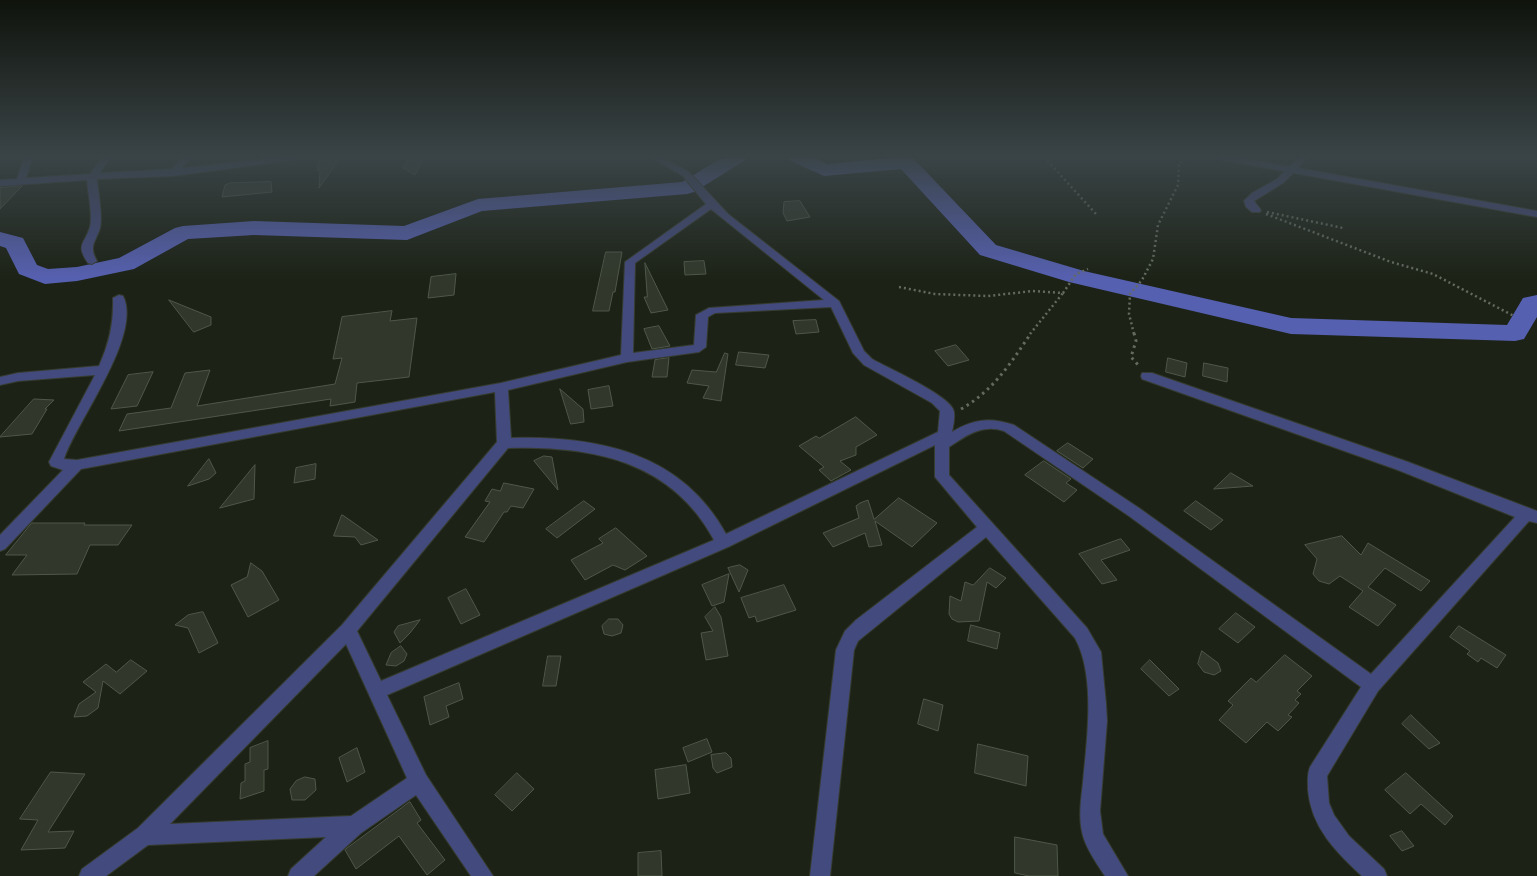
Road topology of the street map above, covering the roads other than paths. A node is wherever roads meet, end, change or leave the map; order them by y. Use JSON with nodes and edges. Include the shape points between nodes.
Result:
{"nodes":[{"id":1,"x":93,"y":198,"type":"edge"},
{"id":2,"x":706,"y":198,"type":"edge"},
{"id":3,"x":1252,"y":198,"type":"edge"},
{"id":4,"x":1452,"y":198,"type":"edge"},
{"id":5,"x":712,"y":204,"type":"junction"},
{"id":6,"x":1256,"y":210,"type":"road end"},
{"id":7,"x":1537,"y":214,"type":"edge"},
{"id":8,"x":92,"y":261,"type":"dead end"},
{"id":9,"x":119,"y":298,"type":"dead end"},
{"id":10,"x":835,"y":303,"type":"junction"},
{"id":11,"x":627,"y":358,"type":"junction"},
{"id":12,"x":103,"y":370,"type":"junction"},
{"id":13,"x":1147,"y":376,"type":"road end"},
{"id":14,"x":0,"y":381,"type":"edge"},
{"id":15,"x":501,"y":386,"type":"junction"},
{"id":16,"x":943,"y":440,"type":"junction"},
{"id":17,"x":504,"y":443,"type":"junction"},
{"id":18,"x":77,"y":465,"type":"junction"},
{"id":19,"x":1531,"y":516,"type":"edge"},
{"id":20,"x":987,"y":528,"type":"junction"},
{"id":21,"x":723,"y":543,"type":"junction"},
{"id":22,"x":0,"y":545,"type":"edge"},
{"id":23,"x":348,"y":630,"type":"junction"},
{"id":24,"x":1372,"y":685,"type":"junction"},
{"id":25,"x":376,"y":691,"type":"junction"},
{"id":26,"x":419,"y":782,"type":"junction"},
{"id":27,"x":354,"y":826,"type":"junction"},
{"id":28,"x":146,"y":835,"type":"junction"},
{"id":29,"x":89,"y":876,"type":"edge"},
{"id":30,"x":298,"y":876,"type":"edge"},
{"id":31,"x":483,"y":876,"type":"edge"},
{"id":32,"x":820,"y":876,"type":"edge"},
{"id":33,"x":1118,"y":876,"type":"edge"},
{"id":34,"x":1377,"y":876,"type":"edge"}],
"edges":[{"from":1,"to":8,"type":"street","via":[[95,227],[88,237],[87,252]]},
{"from":2,"to":5,"type":"street"},
{"from":3,"to":6,"type":"street","via":[[1250,205]]},
{"from":4,"to":7,"type":"street"},
{"from":5,"to":10,"type":"street"},
{"from":5,"to":11,"type":"street","via":[[630,262]]},
{"from":9,"to":12,"type":"street","via":[[119,332]]},
{"from":10,"to":11,"type":"street","via":[[713,310],[702,314],[700,347]]},
{"from":10,"to":16,"type":"street","via":[[858,354],[937,400],[947,410]]},
{"from":11,"to":15,"type":"street"},
{"from":12,"to":14,"type":"street","via":[[18,376]]},
{"from":12,"to":18,"type":"street","via":[[56,462]]},
{"from":13,"to":19,"type":"street","via":[[1403,466]]},
{"from":15,"to":17,"type":"street"},
{"from":15,"to":18,"type":"street"},
{"from":16,"to":20,"type":"street","via":[[939,456],[942,477]]},
{"from":16,"to":21,"type":"street"},
{"from":16,"to":24,"type":"street","via":[[981,423],[996,422],[1009,428],[1134,512]]},
{"from":17,"to":21,"type":"street","via":[[573,444],[610,450],[639,461],[667,478],[702,508]]},
{"from":17,"to":23,"type":"street"},
{"from":18,"to":22,"type":"street"},
{"from":19,"to":24,"type":"street"},
{"from":20,"to":32,"type":"street","via":[[851,636],[845,650]]},
{"from":20,"to":33,"type":"street","via":[[1081,633],[1092,652],[1098,721],[1090,811],[1101,852]]},
{"from":21,"to":25,"type":"street"},
{"from":23,"to":25,"type":"street"},
{"from":23,"to":28,"type":"street"},
{"from":24,"to":34,"type":"street","via":[[1316,774],[1319,803],[1327,822],[1342,843]]},
{"from":25,"to":26,"type":"street"},
{"from":26,"to":27,"type":"street"},
{"from":26,"to":31,"type":"street"},
{"from":27,"to":28,"type":"street"},
{"from":27,"to":30,"type":"street"},
{"from":28,"to":29,"type":"street"}]}
